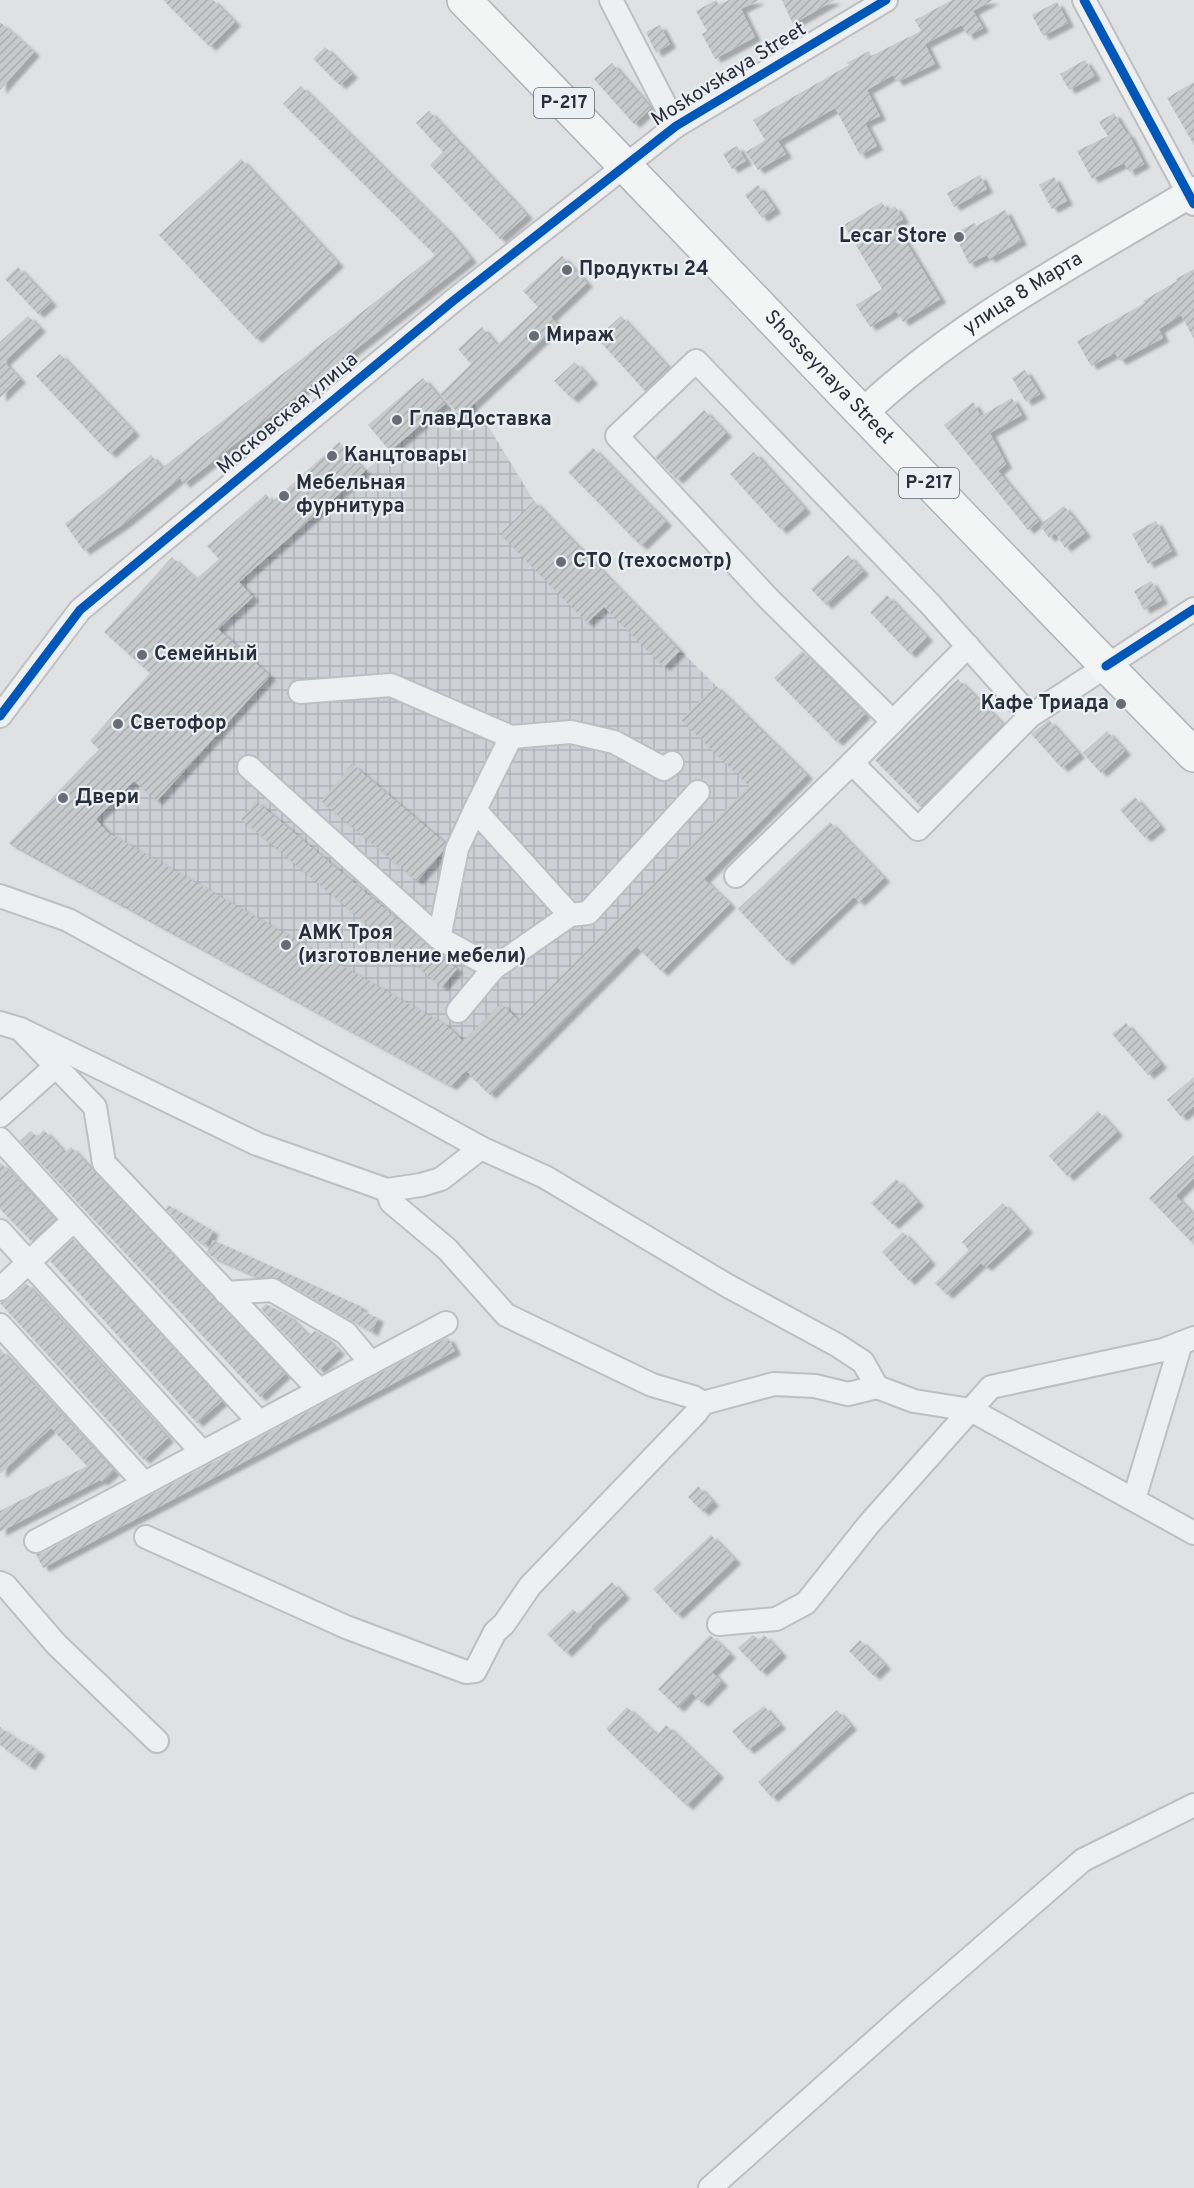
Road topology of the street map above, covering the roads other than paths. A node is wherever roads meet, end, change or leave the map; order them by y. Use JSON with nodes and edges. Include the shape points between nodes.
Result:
{"nodes":[{"id":1,"x":465,"y":0,"type":"edge"},
{"id":2,"x":611,"y":0,"type":"edge"},
{"id":3,"x":886,"y":0,"type":"edge"},
{"id":4,"x":1084,"y":0,"type":"edge"},
{"id":5,"x":675,"y":126,"type":"junction"},
{"id":6,"x":625,"y":166,"type":"junction"},
{"id":7,"x":1192,"y":197,"type":"edge"},
{"id":8,"x":863,"y":413,"type":"junction"},
{"id":9,"x":1194,"y":609,"type":"edge"},
{"id":10,"x":968,"y":646,"type":"junction"},
{"id":11,"x":1106,"y":666,"type":"junction"},
{"id":12,"x":300,"y":692,"type":"dead end"},
{"id":13,"x":0,"y":716,"type":"edge"},
{"id":14,"x":1030,"y":716,"type":"junction"},
{"id":15,"x":892,"y":722,"type":"junction"},
{"id":16,"x":511,"y":737,"type":"junction"},
{"id":17,"x":1194,"y":755,"type":"edge"},
{"id":18,"x":672,"y":763,"type":"dead end"},
{"id":19,"x":852,"y":763,"type":"junction"},
{"id":20,"x":249,"y":767,"type":"dead end"},
{"id":21,"x":698,"y":792,"type":"dead end"},
{"id":22,"x":475,"y":810,"type":"junction"},
{"id":23,"x":736,"y":876,"type":"dead end"},
{"id":24,"x":0,"y":896,"type":"edge"},
{"id":25,"x":570,"y":915,"type":"junction"},
{"id":26,"x":439,"y":938,"type":"junction"},
{"id":27,"x":494,"y":968,"type":"junction"},
{"id":28,"x":458,"y":1011,"type":"dead end"},
{"id":29,"x":10,"y":1026,"type":"edge"},
{"id":30,"x":56,"y":1066,"type":"junction"},
{"id":31,"x":0,"y":1116,"type":"edge"},
{"id":32,"x":0,"y":1139,"type":"edge"},
{"id":33,"x":480,"y":1148,"type":"junction"},
{"id":34,"x":387,"y":1190,"type":"junction"},
{"id":35,"x":74,"y":1220,"type":"junction"},
{"id":36,"x":0,"y":1231,"type":"edge"},
{"id":37,"x":28,"y":1261,"type":"junction"},
{"id":38,"x":0,"y":1289,"type":"edge"},
{"id":39,"x":226,"y":1293,"type":"junction"},
{"id":40,"x":446,"y":1323,"type":"dead end"},
{"id":41,"x":0,"y":1325,"type":"edge"},
{"id":42,"x":1187,"y":1340,"type":"edge"},
{"id":43,"x":371,"y":1363,"type":"junction"},
{"id":44,"x":877,"y":1387,"type":"junction"},
{"id":45,"x":319,"y":1390,"type":"junction"},
{"id":46,"x":703,"y":1403,"type":"junction"},
{"id":47,"x":971,"y":1410,"type":"junction"},
{"id":48,"x":259,"y":1422,"type":"junction"},
{"id":49,"x":202,"y":1452,"type":"junction"},
{"id":50,"x":144,"y":1483,"type":"junction"},
{"id":51,"x":1134,"y":1500,"type":"junction"},
{"id":52,"x":1194,"y":1533,"type":"edge"},
{"id":53,"x":146,"y":1537,"type":"dead end"},
{"id":54,"x":36,"y":1541,"type":"dead end"},
{"id":55,"x":0,"y":1584,"type":"edge"},
{"id":56,"x":719,"y":1624,"type":"dead end"},
{"id":57,"x":157,"y":1741,"type":"dead end"},
{"id":58,"x":1194,"y":1805,"type":"edge"},
{"id":59,"x":710,"y":2188,"type":"edge"}],
"edges":[{"from":1,"to":6,"type":"highway","name":"Shosseynaya Street","number":"Р-217"},
{"from":2,"to":5,"type":"street"},
{"from":3,"to":5,"type":"street","name":"Moskovskaya Street"},
{"from":4,"to":7,"type":"street"},
{"from":5,"to":6,"type":"street","name":"Moskovskaya Street"},
{"from":6,"to":8,"type":"highway","name":"Shosseynaya Street","number":"Р-217"},
{"from":6,"to":13,"type":"street","name":"Московская улица","via":[[420,328],[80,610]]},
{"from":7,"to":8,"type":"main road","name":"улица 8 Марта","via":[[988,314],[897,381]]},
{"from":8,"to":11,"type":"highway","name":"Shosseynaya Street","number":"Р-217"},
{"from":9,"to":11,"type":"street"},
{"from":10,"to":14,"type":"street"},
{"from":10,"to":15,"type":"street"},
{"from":10,"to":15,"type":"street","via":[[696,361],[617,436],[768,598]]},
{"from":11,"to":14,"type":"street"},
{"from":11,"to":17,"type":"highway","name":"Shosseynaya Street","number":"Р-217"},
{"from":12,"to":16,"type":"street","via":[[391,685]]},
{"from":14,"to":19,"type":"street","via":[[918,829]]},
{"from":15,"to":19,"type":"street"},
{"from":16,"to":18,"type":"street","via":[[571,732],[614,742],[664,770]]},
{"from":16,"to":22,"type":"street"},
{"from":19,"to":23,"type":"street"},
{"from":20,"to":26,"type":"street"},
{"from":21,"to":25,"type":"street","via":[[588,913]]},
{"from":22,"to":25,"type":"street"},
{"from":22,"to":26,"type":"street","via":[[457,849]]},
{"from":24,"to":33,"type":"street","via":[[68,920]]},
{"from":25,"to":27,"type":"street"},
{"from":26,"to":27,"type":"street"},
{"from":27,"to":28,"type":"street"},
{"from":29,"to":30,"type":"street"},
{"from":29,"to":34,"type":"street","via":[[257,1144]]},
{"from":30,"to":31,"type":"street"},
{"from":30,"to":39,"type":"street","via":[[95,1107],[104,1163]]},
{"from":32,"to":35,"type":"street"},
{"from":33,"to":34,"type":"street","via":[[441,1179]]},
{"from":33,"to":44,"type":"street","via":[[545,1177],[728,1286],[837,1345],[863,1362]]},
{"from":34,"to":46,"type":"street","via":[[391,1202],[447,1249],[506,1315],[652,1385]]},
{"from":35,"to":37,"type":"street"},
{"from":35,"to":48,"type":"street"},
{"from":36,"to":37,"type":"street"},
{"from":37,"to":38,"type":"street"},
{"from":37,"to":49,"type":"street"},
{"from":39,"to":43,"type":"street","via":[[272,1290],[346,1333]]},
{"from":39,"to":45,"type":"street"},
{"from":40,"to":43,"type":"street"},
{"from":41,"to":50,"type":"street"},
{"from":42,"to":47,"type":"street","via":[[1163,1350],[991,1387]]},
{"from":42,"to":51,"type":"street"},
{"from":43,"to":45,"type":"street"},
{"from":44,"to":46,"type":"street","via":[[848,1394],[815,1386],[774,1384]]},
{"from":44,"to":47,"type":"street","via":[[914,1401]]},
{"from":45,"to":48,"type":"street"},
{"from":46,"to":53,"type":"street","via":[[530,1586],[495,1632],[475,1671],[466,1672],[346,1628]]},
{"from":47,"to":51,"type":"street"},
{"from":47,"to":56,"type":"street","via":[[869,1524],[806,1603],[776,1619]]},
{"from":48,"to":49,"type":"street"},
{"from":49,"to":50,"type":"street"},
{"from":50,"to":54,"type":"street"},
{"from":51,"to":52,"type":"street"},
{"from":55,"to":57,"type":"street"},
{"from":58,"to":59,"type":"street","via":[[1083,1860]]}]}
